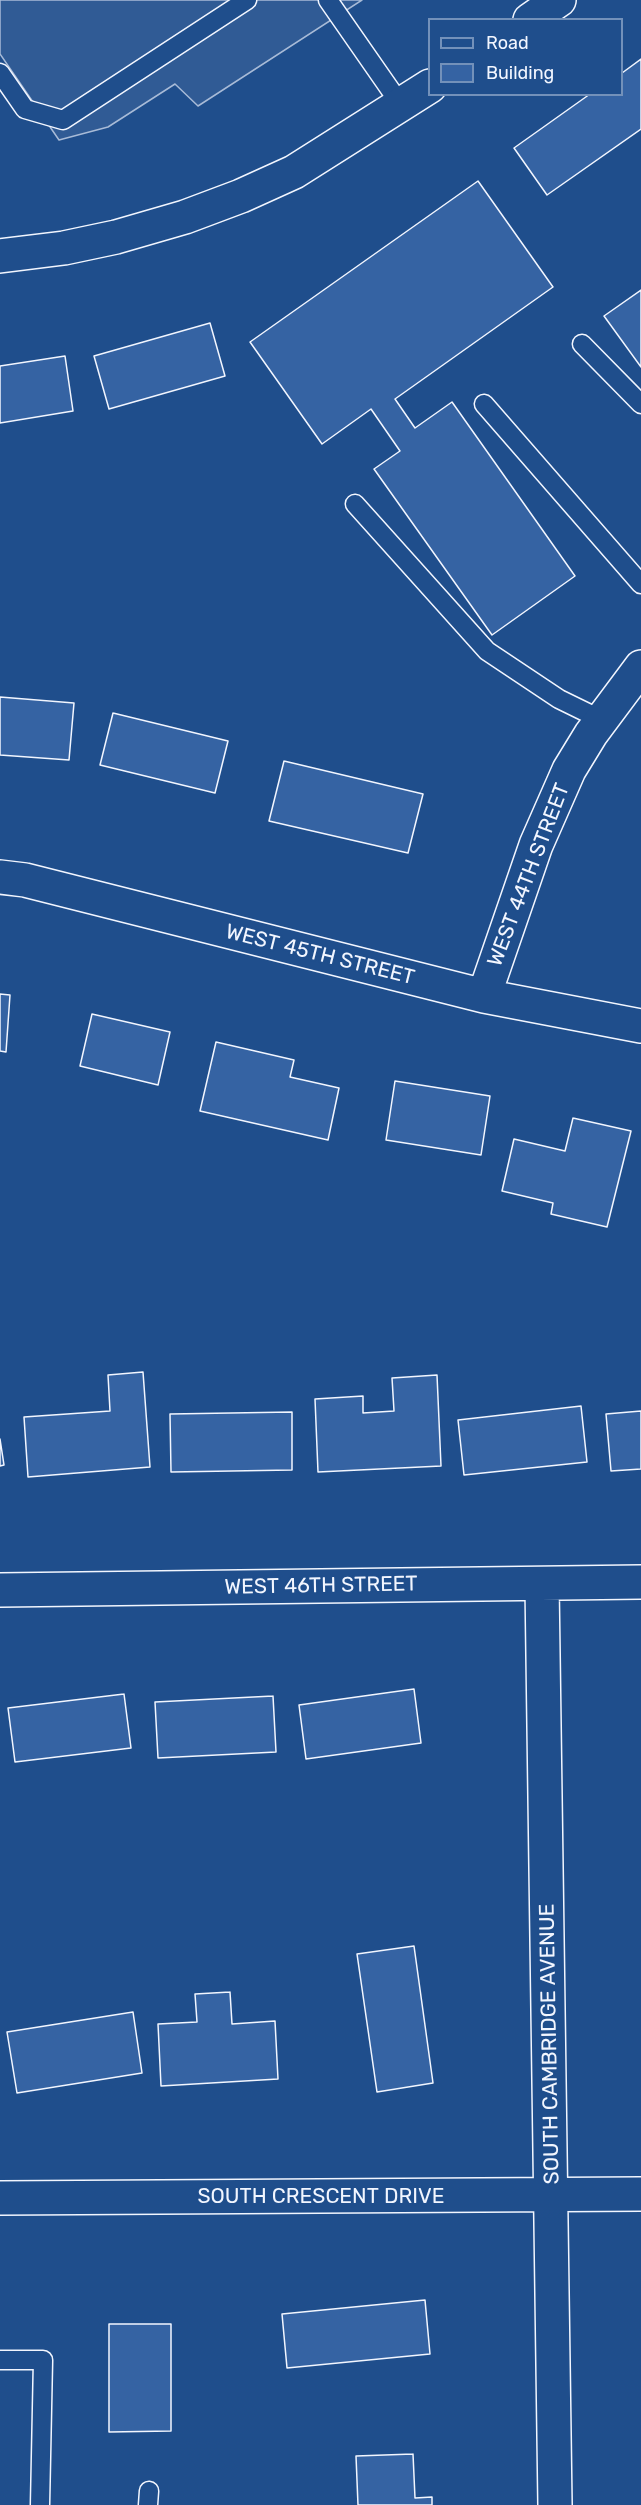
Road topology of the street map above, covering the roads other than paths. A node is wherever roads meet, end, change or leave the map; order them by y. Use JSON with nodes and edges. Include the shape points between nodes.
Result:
{"nodes":[{"id":1,"x":247,"y":0,"type":"edge"},
{"id":2,"x":328,"y":0,"type":"edge"},
{"id":3,"x":559,"y":0,"type":"edge"},
{"id":4,"x":533,"y":18,"type":"edge"},
{"id":5,"x":0,"y":73,"type":"edge"},
{"id":6,"x":428,"y":87,"type":"edge"},
{"id":7,"x":401,"y":105,"type":"junction"},
{"id":8,"x":0,"y":256,"type":"edge"},
{"id":9,"x":582,"y":344,"type":"dead end"},
{"id":10,"x":484,"y":404,"type":"dead end"},
{"id":11,"x":641,"y":404,"type":"edge"},
{"id":12,"x":355,"y":504,"type":"dead end"},
{"id":13,"x":641,"y":584,"type":"edge"},
{"id":14,"x":641,"y":667,"type":"edge"},
{"id":15,"x":602,"y":720,"type":"junction"},
{"id":16,"x":0,"y":878,"type":"edge"},
{"id":17,"x":484,"y":996,"type":"junction"},
{"id":18,"x":641,"y":1026,"type":"edge"},
{"id":19,"x":641,"y":1582,"type":"edge"},
{"id":20,"x":542,"y":1584,"type":"junction"},
{"id":21,"x":0,"y":1590,"type":"edge"},
{"id":22,"x":641,"y":2194,"type":"edge"},
{"id":23,"x":552,"y":2195,"type":"junction"},
{"id":24,"x":0,"y":2198,"type":"edge"},
{"id":25,"x":0,"y":2360,"type":"edge"},
{"id":26,"x":40,"y":2505,"type":"edge"},
{"id":27,"x":555,"y":2505,"type":"edge"}],
"edges":[{"from":1,"to":5,"type":"lane","via":[[63,120],[25,110]]},
{"from":2,"to":7,"type":"lane"},
{"from":3,"to":4,"type":"street"},
{"from":6,"to":7,"type":"street"},
{"from":7,"to":8,"type":"street","via":[[294,172],[232,200],[116,237]]},
{"from":9,"to":11,"type":"lane"},
{"from":10,"to":13,"type":"lane"},
{"from":12,"to":15,"type":"lane","via":[[487,651],[559,699]]},
{"from":14,"to":15,"type":"street","name":"WEST 44TH STREET"},
{"from":15,"to":17,"type":"street","name":"WEST 44TH STREET","via":[[569,770],[536,845]]},
{"from":16,"to":17,"type":"street","name":"WEST 45TH STREET","via":[[25,880]]},
{"from":17,"to":18,"type":"street","name":"WEST 45TH STREET"},
{"from":19,"to":20,"type":"street","name":"WEST 46TH STREET"},
{"from":20,"to":21,"type":"street","name":"WEST 46TH STREET"},
{"from":20,"to":23,"type":"street","name":"SOUTH CAMBRIDGE AVENUE"},
{"from":22,"to":23,"type":"street","name":"SOUTH CRESCENT DRIVE"},
{"from":23,"to":24,"type":"street","name":"SOUTH CRESCENT DRIVE"},
{"from":23,"to":27,"type":"street","name":"SOUTH CAMBRIDGE AVENUE"},
{"from":25,"to":26,"type":"lane","via":[[43,2360]]}]}
